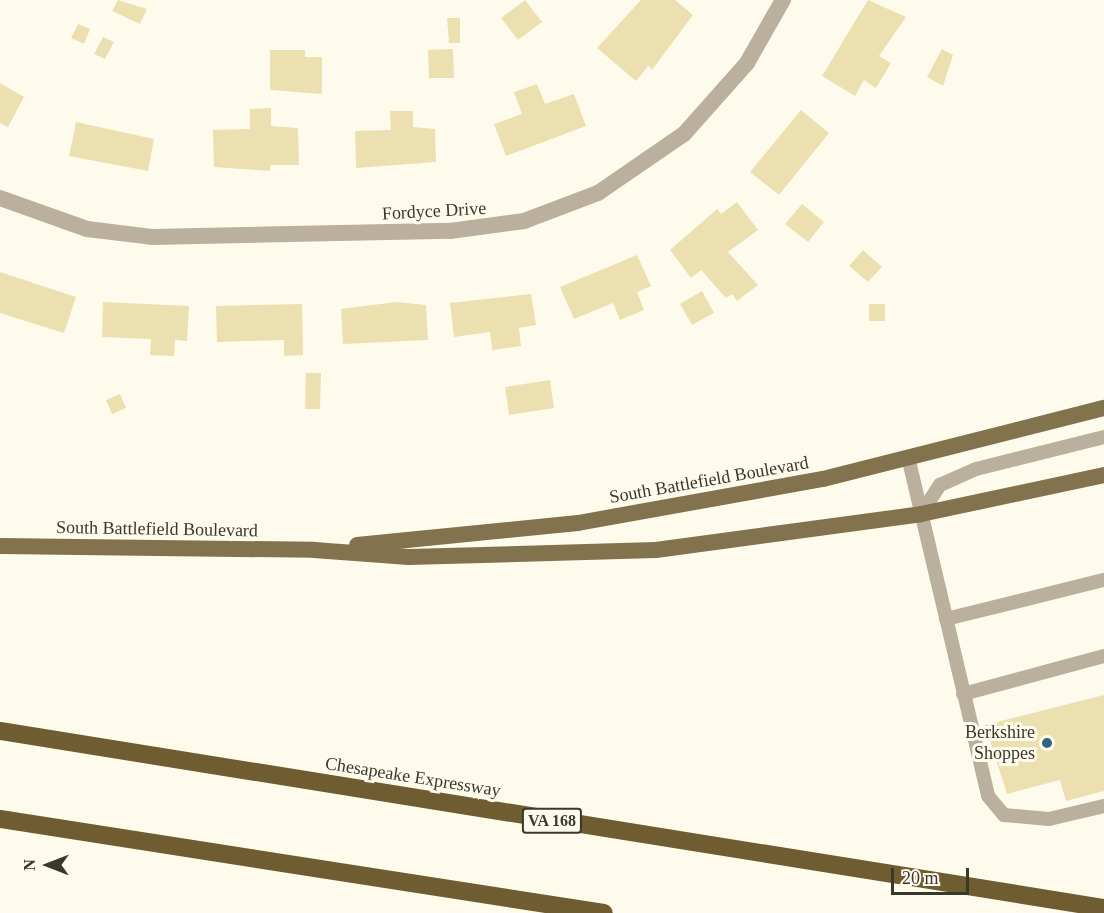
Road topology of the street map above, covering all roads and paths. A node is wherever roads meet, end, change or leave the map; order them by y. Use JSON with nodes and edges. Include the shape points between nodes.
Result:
{"nodes":[{"id":1,"x":783,"y":0,"type":"edge"},
{"id":2,"x":0,"y":198,"type":"edge"},
{"id":3,"x":1104,"y":408,"type":"edge"},
{"id":4,"x":1104,"y":437,"type":"edge"},
{"id":5,"x":909,"y":461,"type":"junction"},
{"id":6,"x":1104,"y":475,"type":"edge"},
{"id":7,"x":921,"y":514,"type":"junction"},
{"id":8,"x":0,"y":546,"type":"edge"},
{"id":9,"x":314,"y":550,"type":"junction"},
{"id":10,"x":1104,"y":580,"type":"edge"},
{"id":11,"x":946,"y":619,"type":"junction"},
{"id":12,"x":1104,"y":656,"type":"edge"},
{"id":13,"x":963,"y":694,"type":"junction"},
{"id":14,"x":0,"y":731,"type":"edge"},
{"id":15,"x":1104,"y":806,"type":"edge"},
{"id":16,"x":0,"y":819,"type":"edge"},
{"id":17,"x":1104,"y":908,"type":"edge"},
{"id":18,"x":604,"y":913,"type":"edge"}],
"edges":[{"from":1,"to":2,"type":"street","name":"Fordyce Drive","via":[[747,63],[684,134],[598,193],[524,221],[450,231],[152,237],[87,229]]},
{"from":3,"to":5,"type":"main road","name":"South Battlefield Boulevard"},
{"from":4,"to":7,"type":"lane","via":[[976,470],[940,486]]},
{"from":5,"to":7,"type":"lane"},
{"from":5,"to":9,"type":"main road","name":"South Battlefield Boulevard","via":[[578,524]]},
{"from":6,"to":7,"type":"main road","name":"South Battlefield Boulevard"},
{"from":7,"to":9,"type":"main road","name":"South Battlefield Boulevard","via":[[656,550],[408,557]]},
{"from":7,"to":11,"type":"lane"},
{"from":8,"to":9,"type":"main road","name":"South Battlefield Boulevard"},
{"from":10,"to":11,"type":"lane"},
{"from":11,"to":13,"type":"lane"},
{"from":12,"to":13,"type":"lane"},
{"from":13,"to":15,"type":"lane","via":[[988,796],[1004,815],[1050,819]]},
{"from":14,"to":17,"type":"highway","name":"Chesapeake Expressway","number":"VA 168"},
{"from":16,"to":18,"type":"highway"}]}
